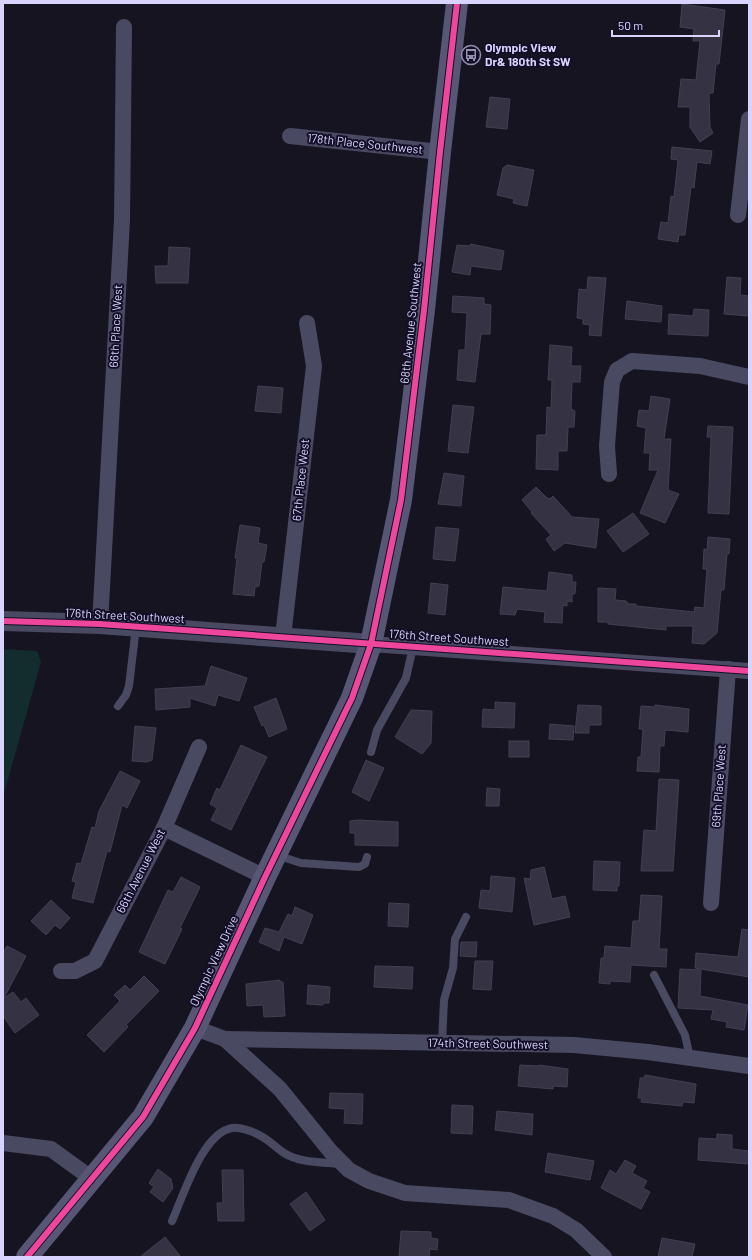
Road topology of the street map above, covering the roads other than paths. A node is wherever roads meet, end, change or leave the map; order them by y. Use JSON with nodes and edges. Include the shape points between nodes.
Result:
{"nodes":[{"id":1,"x":457,"y":3,"type":"edge"},
{"id":2,"x":124,"y":27,"type":"dead end"},
{"id":3,"x":749,"y":119,"type":"edge"},
{"id":4,"x":290,"y":136,"type":"dead end"},
{"id":5,"x":440,"y":152,"type":"junction"},
{"id":6,"x":738,"y":215,"type":"dead end"},
{"id":7,"x":307,"y":322,"type":"dead end"},
{"id":8,"x":749,"y":377,"type":"edge"},
{"id":9,"x":609,"y":474,"type":"dead end"},
{"id":10,"x":3,"y":621,"type":"edge"},
{"id":11,"x":100,"y":624,"type":"junction"},
{"id":12,"x":136,"y":627,"type":"junction"},
{"id":13,"x":283,"y":638,"type":"junction"},
{"id":14,"x":371,"y":644,"type":"junction"},
{"id":15,"x":413,"y":647,"type":"junction"},
{"id":16,"x":728,"y":669,"type":"junction"},
{"id":17,"x":749,"y":671,"type":"edge"},
{"id":18,"x":118,"y":706,"type":"dead end"},
{"id":19,"x":199,"y":746,"type":"dead end"},
{"id":20,"x":371,"y":752,"type":"dead end"},
{"id":21,"x":164,"y":828,"type":"junction"},
{"id":22,"x":276,"y":854,"type":"junction"},
{"id":23,"x":367,"y":857,"type":"dead end"},
{"id":24,"x":265,"y":877,"type":"junction"},
{"id":25,"x":711,"y":903,"type":"dead end"},
{"id":26,"x":466,"y":917,"type":"dead end"},
{"id":27,"x":61,"y":971,"type":"dead end"},
{"id":28,"x":654,"y":974,"type":"dead end"},
{"id":29,"x":195,"y":1028,"type":"junction"},
{"id":30,"x":225,"y":1039,"type":"junction"},
{"id":31,"x":442,"y":1043,"type":"junction"},
{"id":32,"x":690,"y":1058,"type":"junction"},
{"id":33,"x":749,"y":1066,"type":"edge"},
{"id":34,"x":3,"y":1143,"type":"edge"},
{"id":35,"x":343,"y":1164,"type":"junction"},
{"id":36,"x":91,"y":1178,"type":"junction"},
{"id":37,"x":172,"y":1221,"type":"dead end"},
{"id":38,"x":27,"y":1257,"type":"edge"},
{"id":39,"x":604,"y":1257,"type":"edge"}],
"edges":[{"from":1,"to":5,"type":"main road","name":"68th Avenue Southwest"},
{"from":2,"to":11,"type":"street","name":"66th Place West","via":[[122,220]]},
{"from":3,"to":6,"type":"street"},
{"from":4,"to":5,"type":"street","name":"178th Place Southwest"},
{"from":5,"to":14,"type":"main road","name":"68th Avenue Southwest","via":[[401,500]]},
{"from":7,"to":13,"type":"street","name":"67th Place West","via":[[314,366]]},
{"from":8,"to":9,"type":"street","via":[[700,366],[632,361],[617,370],[612,382],[607,446]]},
{"from":10,"to":11,"type":"street","name":"176th Street Southwest"},
{"from":11,"to":12,"type":"street","name":"176th Street Southwest"},
{"from":12,"to":13,"type":"street","name":"176th Street Southwest"},
{"from":12,"to":18,"type":"lane","via":[[130,686]]},
{"from":13,"to":14,"type":"street","name":"176th Street Southwest"},
{"from":14,"to":15,"type":"street","name":"176th Street Southwest"},
{"from":14,"to":22,"type":"main road","name":"Olympic View Drive","via":[[352,698]]},
{"from":15,"to":16,"type":"street","name":"176th Street Southwest"},
{"from":15,"to":20,"type":"lane","via":[[406,678],[376,730]]},
{"from":16,"to":17,"type":"street","name":"176th Street Southwest"},
{"from":16,"to":25,"type":"street","name":"69th Place West"},
{"from":19,"to":21,"type":"street","name":"66th Avenue West"},
{"from":21,"to":24,"type":"street"},
{"from":21,"to":27,"type":"street","name":"66th Avenue West","via":[[95,961],[75,971]]},
{"from":22,"to":23,"type":"lane","via":[[301,863],[359,867],[365,864]]},
{"from":22,"to":24,"type":"main road","name":"Olympic View Drive"},
{"from":24,"to":29,"type":"main road","name":"Olympic View Drive"},
{"from":26,"to":31,"type":"lane","via":[[455,939],[453,968],[444,1000]]},
{"from":28,"to":32,"type":"lane","via":[[685,1035]]},
{"from":29,"to":30,"type":"street"},
{"from":29,"to":36,"type":"main road","name":"Olympic View Drive","via":[[143,1117]]},
{"from":30,"to":31,"type":"street","name":"174th Street Southwest"},
{"from":30,"to":35,"type":"street","via":[[280,1089]]},
{"from":31,"to":32,"type":"street","name":"174th Street Southwest","via":[[574,1045]]},
{"from":32,"to":33,"type":"street","name":"174th Street Southwest"},
{"from":34,"to":36,"type":"street","via":[[51,1149]]},
{"from":35,"to":37,"type":"lane","via":[[300,1160],[284,1153],[259,1135],[232,1128],[218,1134],[204,1151]]},
{"from":35,"to":39,"type":"street","via":[[369,1181],[405,1192],[509,1200],[553,1216],[576,1230]]},
{"from":36,"to":38,"type":"main road","name":"Olympic View Drive"}]}
